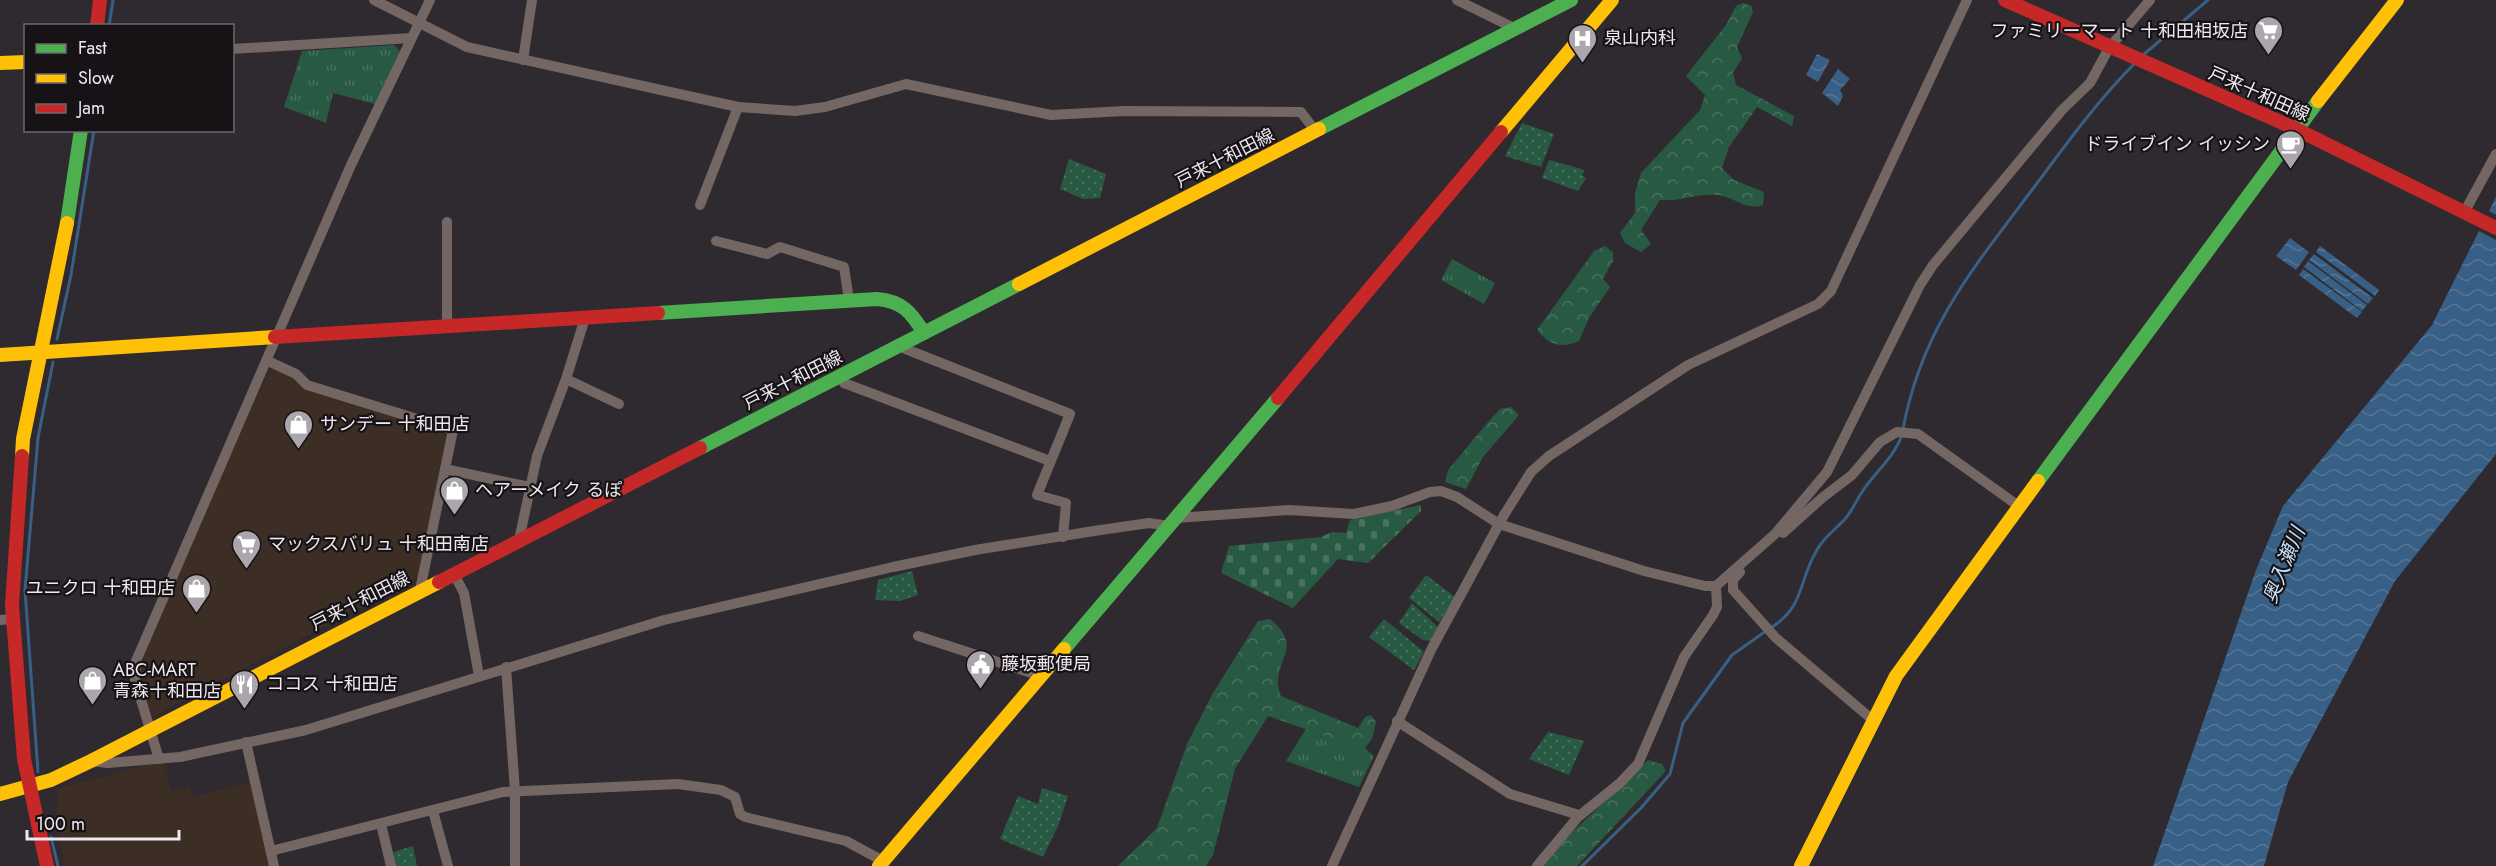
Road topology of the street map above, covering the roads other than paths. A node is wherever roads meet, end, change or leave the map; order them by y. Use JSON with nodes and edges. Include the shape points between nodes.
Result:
{"nodes":[{"id":1,"x":100,"y":0,"type":"edge"},
{"id":2,"x":374,"y":0,"type":"edge"},
{"id":3,"x":430,"y":0,"type":"edge"},
{"id":4,"x":532,"y":0,"type":"edge"},
{"id":5,"x":1457,"y":0,"type":"edge"},
{"id":6,"x":1571,"y":0,"type":"edge"},
{"id":7,"x":1612,"y":0,"type":"edge"},
{"id":8,"x":1967,"y":0,"type":"edge"},
{"id":9,"x":2005,"y":0,"type":"edge"},
{"id":10,"x":2150,"y":0,"type":"edge"},
{"id":11,"x":2397,"y":0,"type":"edge"},
{"id":12,"x":420,"y":22,"type":"junction"},
{"id":13,"x":97,"y":24,"type":"edge"},
{"id":14,"x":1516,"y":29,"type":"junction"},
{"id":15,"x":411,"y":38,"type":"junction"},
{"id":16,"x":2109,"y":48,"type":"junction"},
{"id":17,"x":234,"y":49,"type":"edge"},
{"id":18,"x":523,"y":60,"type":"junction"},
{"id":19,"x":24,"y":62,"type":"edge"},
{"id":20,"x":0,"y":63,"type":"edge"},
{"id":21,"x":738,"y":107,"type":"junction"},
{"id":22,"x":2296,"y":129,"type":"junction"},
{"id":23,"x":81,"y":132,"type":"edge"},
{"id":24,"x":1316,"y":132,"type":"junction"},
{"id":25,"x":2496,"y":154,"type":"edge"},
{"id":26,"x":700,"y":205,"type":"dead end"},
{"id":27,"x":2468,"y":213,"type":"junction"},
{"id":28,"x":447,"y":222,"type":"dead end"},
{"id":29,"x":2496,"y":228,"type":"edge"},
{"id":30,"x":716,"y":241,"type":"dead end"},
{"id":31,"x":849,"y":300,"type":"junction"},
{"id":32,"x":585,"y":318,"type":"junction"},
{"id":33,"x":447,"y":326,"type":"junction"},
{"id":34,"x":924,"y":333,"type":"junction"},
{"id":35,"x":275,"y":338,"type":"junction"},
{"id":36,"x":898,"y":346,"type":"junction"},
{"id":37,"x":41,"y":352,"type":"junction"},
{"id":38,"x":0,"y":355,"type":"edge"},
{"id":39,"x":268,"y":361,"type":"junction"},
{"id":40,"x":841,"y":376,"type":"junction"},
{"id":41,"x":566,"y":379,"type":"junction"},
{"id":42,"x":620,"y":404,"type":"dead end"},
{"id":43,"x":1050,"y":461,"type":"junction"},
{"id":44,"x":445,"y":469,"type":"junction"},
{"id":45,"x":530,"y":487,"type":"junction"},
{"id":46,"x":2020,"y":507,"type":"junction"},
{"id":47,"x":1172,"y":522,"type":"junction"},
{"id":48,"x":1499,"y":524,"type":"junction"},
{"id":49,"x":1063,"y":537,"type":"junction"},
{"id":50,"x":1772,"y":537,"type":"junction"},
{"id":51,"x":519,"y":540,"type":"junction"},
{"id":52,"x":1748,"y":559,"type":"junction"},
{"id":53,"x":454,"y":574,"type":"junction"},
{"id":54,"x":1716,"y":586,"type":"junction"},
{"id":55,"x":420,"y":590,"type":"junction"},
{"id":56,"x":6,"y":620,"type":"edge"},
{"id":57,"x":918,"y":636,"type":"dead end"},
{"id":58,"x":506,"y":667,"type":"junction"},
{"id":59,"x":479,"y":676,"type":"junction"},
{"id":60,"x":1041,"y":676,"type":"junction"},
{"id":61,"x":1397,"y":721,"type":"junction"},
{"id":62,"x":1874,"y":721,"type":"junction"},
{"id":63,"x":149,"y":730,"type":"junction"},
{"id":64,"x":246,"y":742,"type":"junction"},
{"id":65,"x":159,"y":759,"type":"junction"},
{"id":66,"x":91,"y":761,"type":"junction"},
{"id":67,"x":29,"y":787,"type":"junction"},
{"id":68,"x":515,"y":791,"type":"junction"},
{"id":69,"x":0,"y":794,"type":"edge"},
{"id":70,"x":433,"y":811,"type":"junction"},
{"id":71,"x":1579,"y":815,"type":"junction"},
{"id":72,"x":381,"y":824,"type":"junction"},
{"id":73,"x":271,"y":851,"type":"junction"},
{"id":74,"x":881,"y":863,"type":"edge"},
{"id":75,"x":47,"y":866,"type":"edge"},
{"id":76,"x":274,"y":866,"type":"edge"},
{"id":77,"x":391,"y":866,"type":"edge"},
{"id":78,"x":448,"y":866,"type":"edge"},
{"id":79,"x":515,"y":866,"type":"edge"},
{"id":80,"x":1332,"y":866,"type":"edge"},
{"id":81,"x":1537,"y":866,"type":"edge"},
{"id":82,"x":1801,"y":866,"type":"edge"}],
"edges":[{"from":1,"to":13,"type":"street"},
{"from":2,"to":12,"type":"street"},
{"from":3,"to":12,"type":"street"},
{"from":4,"to":18,"type":"street"},
{"from":5,"to":14,"type":"street"},
{"from":6,"to":14,"type":"street","name":"戸来十和田線"},
{"from":7,"to":47,"type":"street"},
{"from":8,"to":48,"type":"street","via":[[1831,291],[1818,304],[1688,365],[1549,456],[1523,482]]},
{"from":9,"to":16,"type":"street","name":"戸来十和田線"},
{"from":10,"to":16,"type":"street"},
{"from":11,"to":22,"type":"street"},
{"from":12,"to":15,"type":"street"},
{"from":12,"to":18,"type":"street","via":[[467,47]]},
{"from":14,"to":24,"type":"street","name":"戸来十和田線"},
{"from":15,"to":17,"type":"street"},
{"from":15,"to":35,"type":"street"},
{"from":16,"to":22,"type":"street","name":"戸来十和田線"},
{"from":16,"to":50,"type":"street","via":[[2090,82],[2056,116],[1933,266],[1827,472]]},
{"from":18,"to":21,"type":"street"},
{"from":19,"to":20,"type":"street"},
{"from":21,"to":24,"type":"street","via":[[795,111],[825,107],[906,84],[1051,115],[1124,111],[1301,112]]},
{"from":21,"to":26,"type":"street"},
{"from":22,"to":27,"type":"street","name":"戸来十和田線"},
{"from":22,"to":46,"type":"street"},
{"from":23,"to":37,"type":"street","via":[[64,245]]},
{"from":24,"to":34,"type":"street","name":"戸来十和田線"},
{"from":25,"to":27,"type":"street"},
{"from":27,"to":29,"type":"street","name":"戸来十和田線"},
{"from":28,"to":33,"type":"street"},
{"from":30,"to":31,"type":"street","via":[[767,254],[780,247],[844,267]]},
{"from":31,"to":32,"type":"street"},
{"from":31,"to":34,"type":"street","via":[[900,302]]},
{"from":32,"to":33,"type":"street"},
{"from":32,"to":41,"type":"street"},
{"from":33,"to":35,"type":"street"},
{"from":34,"to":36,"type":"street","name":"戸来十和田線"},
{"from":35,"to":37,"type":"street"},
{"from":35,"to":39,"type":"street"},
{"from":36,"to":40,"type":"street","name":"戸来十和田線"},
{"from":36,"to":43,"type":"street","via":[[1070,414]]},
{"from":37,"to":38,"type":"street"},
{"from":37,"to":56,"type":"street","via":[[23,439]]},
{"from":39,"to":44,"type":"street","via":[[297,374],[307,385],[453,430]]},
{"from":39,"to":63,"type":"street","via":[[136,661],[135,680]]},
{"from":40,"to":43,"type":"street","via":[[844,383]]},
{"from":40,"to":51,"type":"street","name":"戸来十和田線"},
{"from":41,"to":42,"type":"street"},
{"from":41,"to":45,"type":"street","via":[[537,456]]},
{"from":43,"to":49,"type":"street","via":[[1037,495],[1066,503]]},
{"from":44,"to":45,"type":"street"},
{"from":44,"to":55,"type":"street"},
{"from":45,"to":51,"type":"street"},
{"from":46,"to":50,"type":"street","via":[[1931,441],[1901,432],[1880,442],[1852,475],[1787,530]]},
{"from":46,"to":62,"type":"street","via":[[1896,676]]},
{"from":47,"to":48,"type":"street","via":[[1289,510],[1361,513],[1441,491]]},
{"from":47,"to":49,"type":"street"},
{"from":47,"to":60,"type":"street"},
{"from":48,"to":54,"type":"street","via":[[1644,571]]},
{"from":48,"to":61,"type":"street"},
{"from":49,"to":58,"type":"street","via":[[975,550],[664,620]]},
{"from":50,"to":52,"type":"street"},
{"from":51,"to":53,"type":"street","name":"戸来十和田線"},
{"from":52,"to":54,"type":"street"},
{"from":52,"to":62,"type":"street","via":[[1732,586],[1767,628]]},
{"from":53,"to":55,"type":"street","name":"戸来十和田線"},
{"from":53,"to":59,"type":"street","via":[[464,593]]},
{"from":54,"to":71,"type":"street","via":[[1717,607],[1684,657],[1638,764]]},
{"from":55,"to":63,"type":"street","name":"戸来十和田線"},
{"from":56,"to":67,"type":"street"},
{"from":57,"to":60,"type":"street"},
{"from":58,"to":59,"type":"street"},
{"from":58,"to":68,"type":"street"},
{"from":59,"to":64,"type":"street","via":[[306,730]]},
{"from":60,"to":74,"type":"street"},
{"from":61,"to":71,"type":"street","via":[[1510,794]]},
{"from":61,"to":80,"type":"street"},
{"from":62,"to":82,"type":"street"},
{"from":63,"to":65,"type":"street"},
{"from":63,"to":66,"type":"street","name":"戸来十和田線"},
{"from":64,"to":65,"type":"street"},
{"from":64,"to":73,"type":"street"},
{"from":65,"to":66,"type":"street"},
{"from":66,"to":67,"type":"street","name":"戸来十和田線"},
{"from":67,"to":69,"type":"street","name":"戸来十和田線"},
{"from":67,"to":75,"type":"street"},
{"from":68,"to":70,"type":"street"},
{"from":68,"to":74,"type":"street","via":[[678,784],[721,790],[735,797],[740,814],[746,817],[846,841]]},
{"from":68,"to":79,"type":"street"},
{"from":70,"to":72,"type":"street"},
{"from":70,"to":78,"type":"street"},
{"from":71,"to":81,"type":"street"},
{"from":72,"to":73,"type":"street"},
{"from":72,"to":77,"type":"street"},
{"from":73,"to":76,"type":"street"}]}
